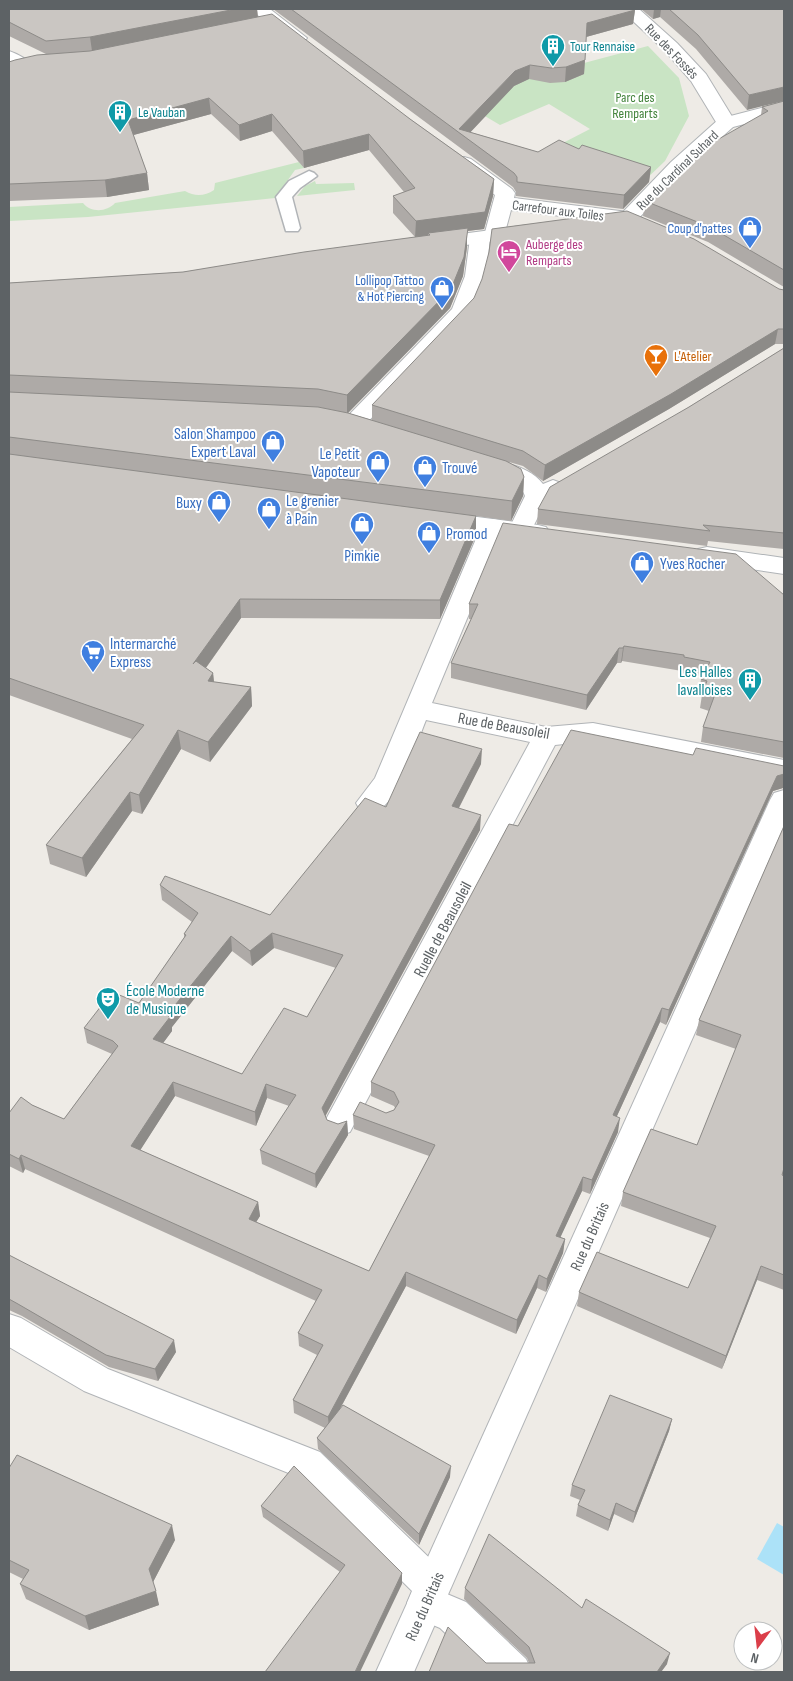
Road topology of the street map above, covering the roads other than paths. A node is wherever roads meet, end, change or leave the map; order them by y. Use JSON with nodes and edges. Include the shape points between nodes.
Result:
{"nodes":[{"id":1,"x":629,"y":9,"type":"edge"},
{"id":2,"x":259,"y":18,"type":"edge"},
{"id":3,"x":315,"y":52,"type":"edge"},
{"id":4,"x":13,"y":64,"type":"edge"},
{"id":5,"x":42,"y":64,"type":"edge"},
{"id":6,"x":784,"y":108,"type":"edge"},
{"id":7,"x":726,"y":123,"type":"junction"},
{"id":8,"x":448,"y":152,"type":"edge"},
{"id":9,"x":309,"y":176,"type":"dead end"},
{"id":10,"x":503,"y":203,"type":"junction"},
{"id":11,"x":637,"y":222,"type":"junction"},
{"id":12,"x":292,"y":228,"type":"dead end"},
{"id":13,"x":487,"y":237,"type":"junction"},
{"id":14,"x":410,"y":247,"type":"edge"},
{"id":15,"x":354,"y":425,"type":"edge"},
{"id":16,"x":466,"y":459,"type":"edge"},
{"id":17,"x":570,"y":478,"type":"edge"},
{"id":18,"x":537,"y":496,"type":"junction"},
{"id":19,"x":417,"y":518,"type":"edge"},
{"id":20,"x":493,"y":527,"type":"junction"},
{"id":21,"x":520,"y":531,"type":"junction"},
{"id":22,"x":556,"y":535,"type":"edge"},
{"id":23,"x":684,"y":552,"type":"edge"},
{"id":24,"x":780,"y":568,"type":"edge"},
{"id":25,"x":417,"y":709,"type":"junction"},
{"id":26,"x":546,"y":736,"type":"junction"},
{"id":27,"x":784,"y":770,"type":"edge"},
{"id":28,"x":784,"y":800,"type":"edge"},
{"id":29,"x":370,"y":803,"type":"edge"},
{"id":30,"x":352,"y":1110,"type":"dead end"},
{"id":31,"x":12,"y":1337,"type":"edge"},
{"id":32,"x":429,"y":1595,"type":"junction"},
{"id":33,"x":395,"y":1672,"type":"edge"},
{"id":34,"x":513,"y":1672,"type":"edge"}],
"edges":[{"from":1,"to":7,"type":"street","name":"Rue des Fossés","via":[[699,78]]},
{"from":2,"to":3,"type":"street","via":[[277,22]]},
{"from":4,"to":5,"type":"street"},
{"from":6,"to":7,"type":"street","name":"Rue du Cardinal Suhard"},
{"from":7,"to":11,"type":"street","name":"Rue du Cardinal Suhard","via":[[678,166]]},
{"from":8,"to":10,"type":"street","via":[[505,193]]},
{"from":9,"to":12,"type":"lane","via":[[289,188],[284,198]]},
{"from":10,"to":11,"type":"street","name":"Carrefour aux Toiles"},
{"from":10,"to":13,"type":"street"},
{"from":11,"to":13,"type":"street","name":"Carrefour aux Toiles"},
{"from":13,"to":14,"type":"street","name":"Carrefour aux Toiles"},
{"from":13,"to":15,"type":"street","via":[[472,293],[462,312]]},
{"from":16,"to":18,"type":"street","via":[[514,473],[531,483]]},
{"from":17,"to":18,"type":"street"},
{"from":18,"to":21,"type":"street"},
{"from":19,"to":20,"type":"street"},
{"from":20,"to":21,"type":"street"},
{"from":20,"to":25,"type":"street"},
{"from":21,"to":22,"type":"street"},
{"from":23,"to":24,"type":"street"},
{"from":25,"to":26,"type":"street","name":"Rue de Beausoleil"},
{"from":25,"to":29,"type":"street","via":[[387,783]]},
{"from":26,"to":27,"type":"street","name":"Rue de Beausoleil","via":[[593,732]]},
{"from":26,"to":30,"type":"street","name":"Ruelle de Beausoleil"},
{"from":28,"to":32,"type":"street","name":"Rue du Britais"},
{"from":31,"to":32,"type":"street","via":[[96,1380],[308,1464]]},
{"from":32,"to":33,"type":"street","name":"Rue du Britais"},
{"from":32,"to":34,"type":"street"}]}
